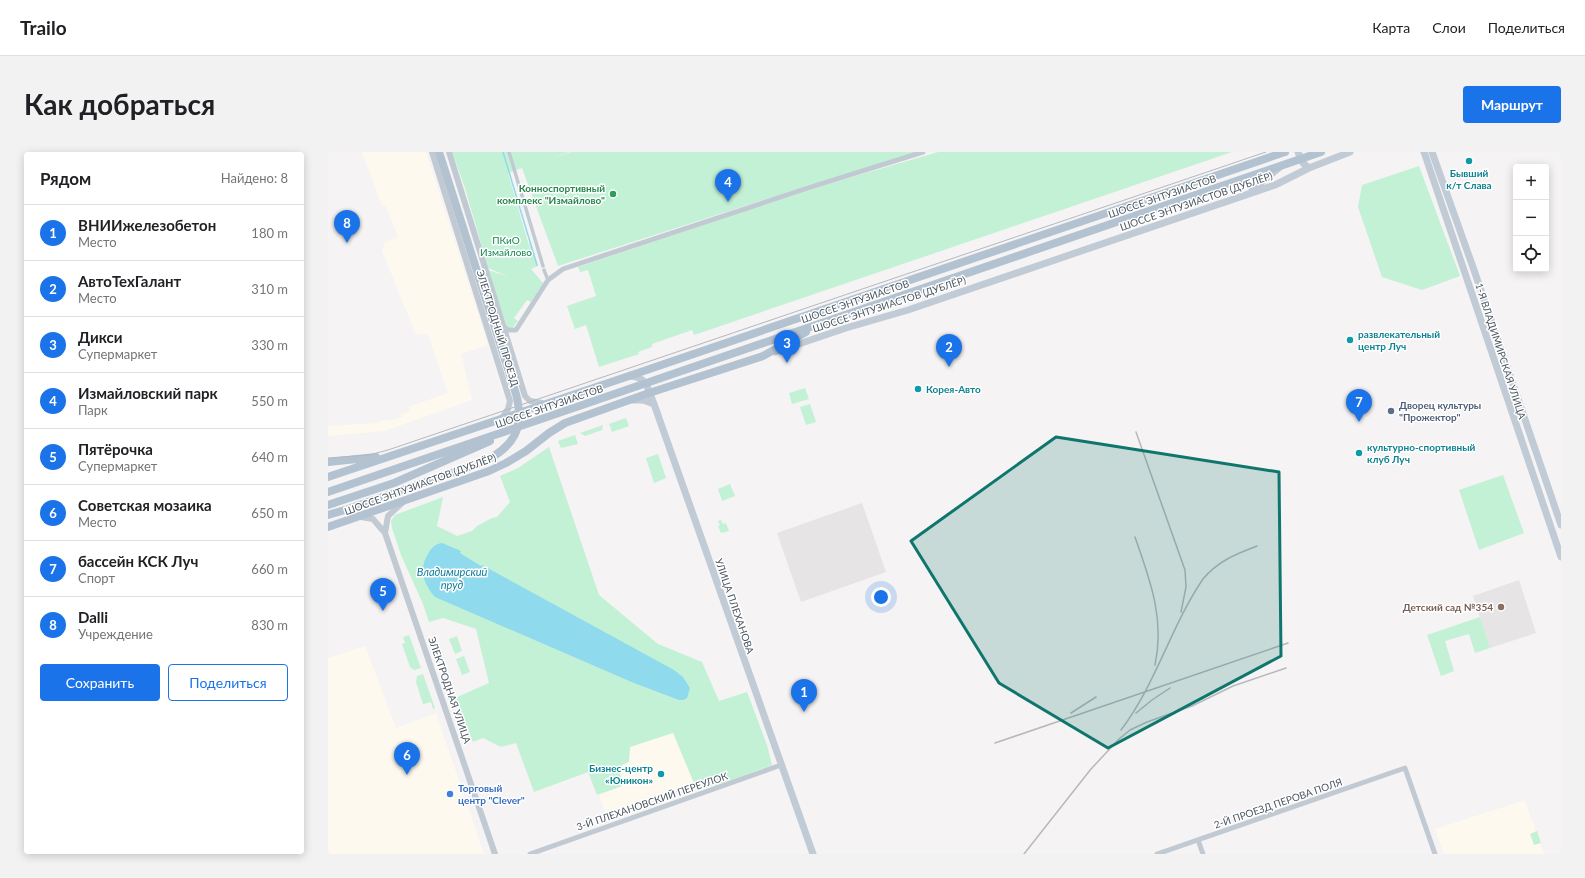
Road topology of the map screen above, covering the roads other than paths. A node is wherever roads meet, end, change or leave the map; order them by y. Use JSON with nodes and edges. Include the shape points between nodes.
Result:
{"nodes":[{"id":1,"x":432,"y":152,"type":"edge"},
{"id":2,"x":439,"y":152,"type":"edge"},
{"id":3,"x":509,"y":152,"type":"edge"},
{"id":4,"x":923,"y":152,"type":"edge"},
{"id":5,"x":1285,"y":152,"type":"edge"},
{"id":6,"x":1321,"y":152,"type":"edge"},
{"id":7,"x":1350,"y":152,"type":"edge"},
{"id":8,"x":1424,"y":152,"type":"edge"},
{"id":9,"x":1432,"y":152,"type":"edge"},
{"id":10,"x":449,"y":153,"type":"edge"},
{"id":11,"x":1299,"y":156,"type":"edge"},
{"id":12,"x":435,"y":160,"type":"junction"},
{"id":13,"x":1282,"y":166,"type":"junction"},
{"id":14,"x":1309,"y":168,"type":"junction"},
{"id":15,"x":1243,"y":196,"type":"junction"},
{"id":16,"x":477,"y":245,"type":"junction"},
{"id":17,"x":462,"y":249,"type":"junction"},
{"id":18,"x":548,"y":280,"type":"junction"},
{"id":19,"x":820,"y":324,"type":"junction"},
{"id":20,"x":503,"y":326,"type":"junction"},
{"id":21,"x":763,"y":356,"type":"junction"},
{"id":22,"x":629,"y":376,"type":"junction"},
{"id":23,"x":646,"y":383,"type":"junction"},
{"id":24,"x":663,"y":388,"type":"junction"},
{"id":25,"x":649,"y":393,"type":"junction"},
{"id":26,"x":631,"y":400,"type":"junction"},
{"id":27,"x":544,"y":404,"type":"junction"},
{"id":28,"x":654,"y":404,"type":"junction"},
{"id":29,"x":502,"y":418,"type":"junction"},
{"id":30,"x":513,"y":428,"type":"junction"},
{"id":31,"x":394,"y":454,"type":"junction"},
{"id":32,"x":328,"y":462,"type":"edge"},
{"id":33,"x":328,"y":476,"type":"edge"},
{"id":34,"x":328,"y":492,"type":"edge"},
{"id":35,"x":402,"y":502,"type":"junction"},
{"id":36,"x":328,"y":505,"type":"edge"},
{"id":37,"x":328,"y":515,"type":"edge"},
{"id":38,"x":359,"y":517,"type":"junction"},
{"id":39,"x":1561,"y":525,"type":"edge"},
{"id":40,"x":328,"y":527,"type":"edge"},
{"id":41,"x":385,"y":533,"type":"junction"},
{"id":42,"x":1561,"y":557,"type":"edge"},
{"id":43,"x":781,"y":764,"type":"junction"},
{"id":44,"x":1198,"y":840,"type":"junction"},
{"id":45,"x":495,"y":854,"type":"edge"},
{"id":46,"x":530,"y":854,"type":"edge"},
{"id":47,"x":813,"y":854,"type":"edge"},
{"id":48,"x":1157,"y":854,"type":"edge"},
{"id":49,"x":1203,"y":854,"type":"edge"},
{"id":50,"x":1435,"y":854,"type":"edge"}],
"edges":[{"from":1,"to":12,"type":"street","name":"ЭЛЕКТРОДНЫЙ ПРОЕЗД"},
{"from":2,"to":37,"type":"main road","bridge":true,"via":[[520,406],[518,426],[510,442],[497,456]]},
{"from":3,"to":18,"type":"street"},
{"from":4,"to":18,"type":"street","via":[[563,269]]},
{"from":5,"to":22,"type":"main road","name":"ШОССЕ ЭНТУЗИАСТОВ"},
{"from":6,"to":11,"type":"main road","name":"ШОССЕ ЭНТУЗИАСТОВ"},
{"from":7,"to":14,"type":"main road","name":"ШОССЕ ЭНТУЗИАСТОВ (ДУБЛЁР)"},
{"from":8,"to":42,"type":"main road","name":"1-Я ВЛАДИМИРСКАЯ УЛИЦА"},
{"from":9,"to":39,"type":"main road","name":"1-Я ВЛАДИМИРСКАЯ УЛИЦА"},
{"from":10,"to":12,"type":"street","via":[[448,163],[442,164]]},
{"from":10,"to":16,"type":"street","name":"ЭЛЕКТРОДНЫЙ ПРОЕЗД"},
{"from":11,"to":13,"type":"main road","name":"ШОССЕ ЭНТУЗИАСТОВ"},
{"from":11,"to":14,"type":"main road"},
{"from":12,"to":17,"type":"street","name":"ЭЛЕКТРОДНЫЙ ПРОЕЗД"},
{"from":13,"to":15,"type":"main road"},
{"from":13,"to":19,"type":"main road","name":"ШОССЕ ЭНТУЗИАСТОВ"},
{"from":14,"to":15,"type":"main road","name":"ШОССЕ ЭНТУЗИАСТОВ (ДУБЛЁР)","via":[[1275,185]]},
{"from":15,"to":21,"type":"main road","name":"ШОССЕ ЭНТУЗИАСТОВ (ДУБЛЁР)","via":[[908,310]]},
{"from":16,"to":17,"type":"street","via":[[472,240],[468,241]]},
{"from":16,"to":20,"type":"street","name":"ЭЛЕКТРОДНЫЙ ПРОЕЗД"},
{"from":17,"to":29,"type":"street","name":"ЭЛЕКТРОДНЫЙ ПРОЕЗД","via":[[510,401]]},
{"from":18,"to":20,"type":"street","via":[[516,330],[508,330]]},
{"from":19,"to":21,"type":"main road"},
{"from":19,"to":23,"type":"main road","name":"ШОССЕ ЭНТУЗИАСТОВ"},
{"from":20,"to":27,"type":"street","name":"ЭЛЕКТРОДНЫЙ ПРОЕЗД","via":[[525,396],[530,401]]},
{"from":21,"to":24,"type":"main road","name":"ШОССЕ ЭНТУЗИАСТОВ (ДУБЛЁР)"},
{"from":22,"to":23,"type":"main road","via":[[639,377]]},
{"from":22,"to":27,"type":"main road","name":"ШОССЕ ЭНТУЗИАСТОВ"},
{"from":23,"to":24,"type":"main road"},
{"from":23,"to":25,"type":"main road","name":"УЛИЦА ПЛЕХАНОВА"},
{"from":23,"to":30,"type":"main road","name":"ШОССЕ ЭНТУЗИАСТОВ"},
{"from":24,"to":25,"type":"main road","name":"ШОССЕ ЭНТУЗИАСТОВ (ДУБЛЁР)"},
{"from":24,"to":28,"type":"main road"},
{"from":25,"to":26,"type":"main road","name":"ШОССЕ ЭНТУЗИАСТОВ (ДУБЛЁР)"},
{"from":25,"to":28,"type":"main road","name":"УЛИЦА ПЛЕХАНОВА"},
{"from":26,"to":28,"type":"main road","via":[[643,400]]},
{"from":26,"to":35,"type":"main road","name":"ШОССЕ ЭНТУЗИАСТОВ (ДУБЛЁР)","via":[[566,424],[490,471]]},
{"from":27,"to":29,"type":"main road","name":"ШОССЕ ЭНТУЗИАСТОВ"},
{"from":28,"to":43,"type":"main road","name":"УЛИЦА ПЛЕХАНОВА"},
{"from":29,"to":31,"type":"main road","name":"ШОССЕ ЭНТУЗИАСТОВ"},
{"from":30,"to":34,"type":"main road","name":"ШОССЕ ЭНТУЗИАСТОВ"},
{"from":30,"to":36,"type":"main road","via":[[476,448],[394,483]]},
{"from":31,"to":32,"type":"main road"},
{"from":31,"to":33,"type":"main road","name":"ШОССЕ ЭНТУЗИАСТОВ"},
{"from":35,"to":38,"type":"main road","name":"ШОССЕ ЭНТУЗИАСТОВ (ДУБЛЁР)"},
{"from":35,"to":41,"type":"street","via":[[388,516]]},
{"from":38,"to":40,"type":"main road","name":"ШОССЕ ЭНТУЗИАСТОВ (ДУБЛЁР)"},
{"from":38,"to":41,"type":"street","name":"ЭЛЕКТРОДНАЯ УЛИЦА","via":[[373,519]]},
{"from":41,"to":45,"type":"street","name":"ЭЛЕКТРОДНАЯ УЛИЦА"},
{"from":43,"to":46,"type":"street","name":"3-Й ПЛЕХАНОВСКИЙ ПЕРЕУЛОК"},
{"from":43,"to":47,"type":"main road","name":"УЛИЦА ПЛЕХАНОВА"},
{"from":44,"to":48,"type":"street","name":"2-Й ПРОЕЗД ПЕРОВА ПОЛЯ"},
{"from":44,"to":49,"type":"street"},
{"from":44,"to":50,"type":"street","name":"2-Й ПРОЕЗД ПЕРОВА ПОЛЯ","via":[[1406,768]]}]}
